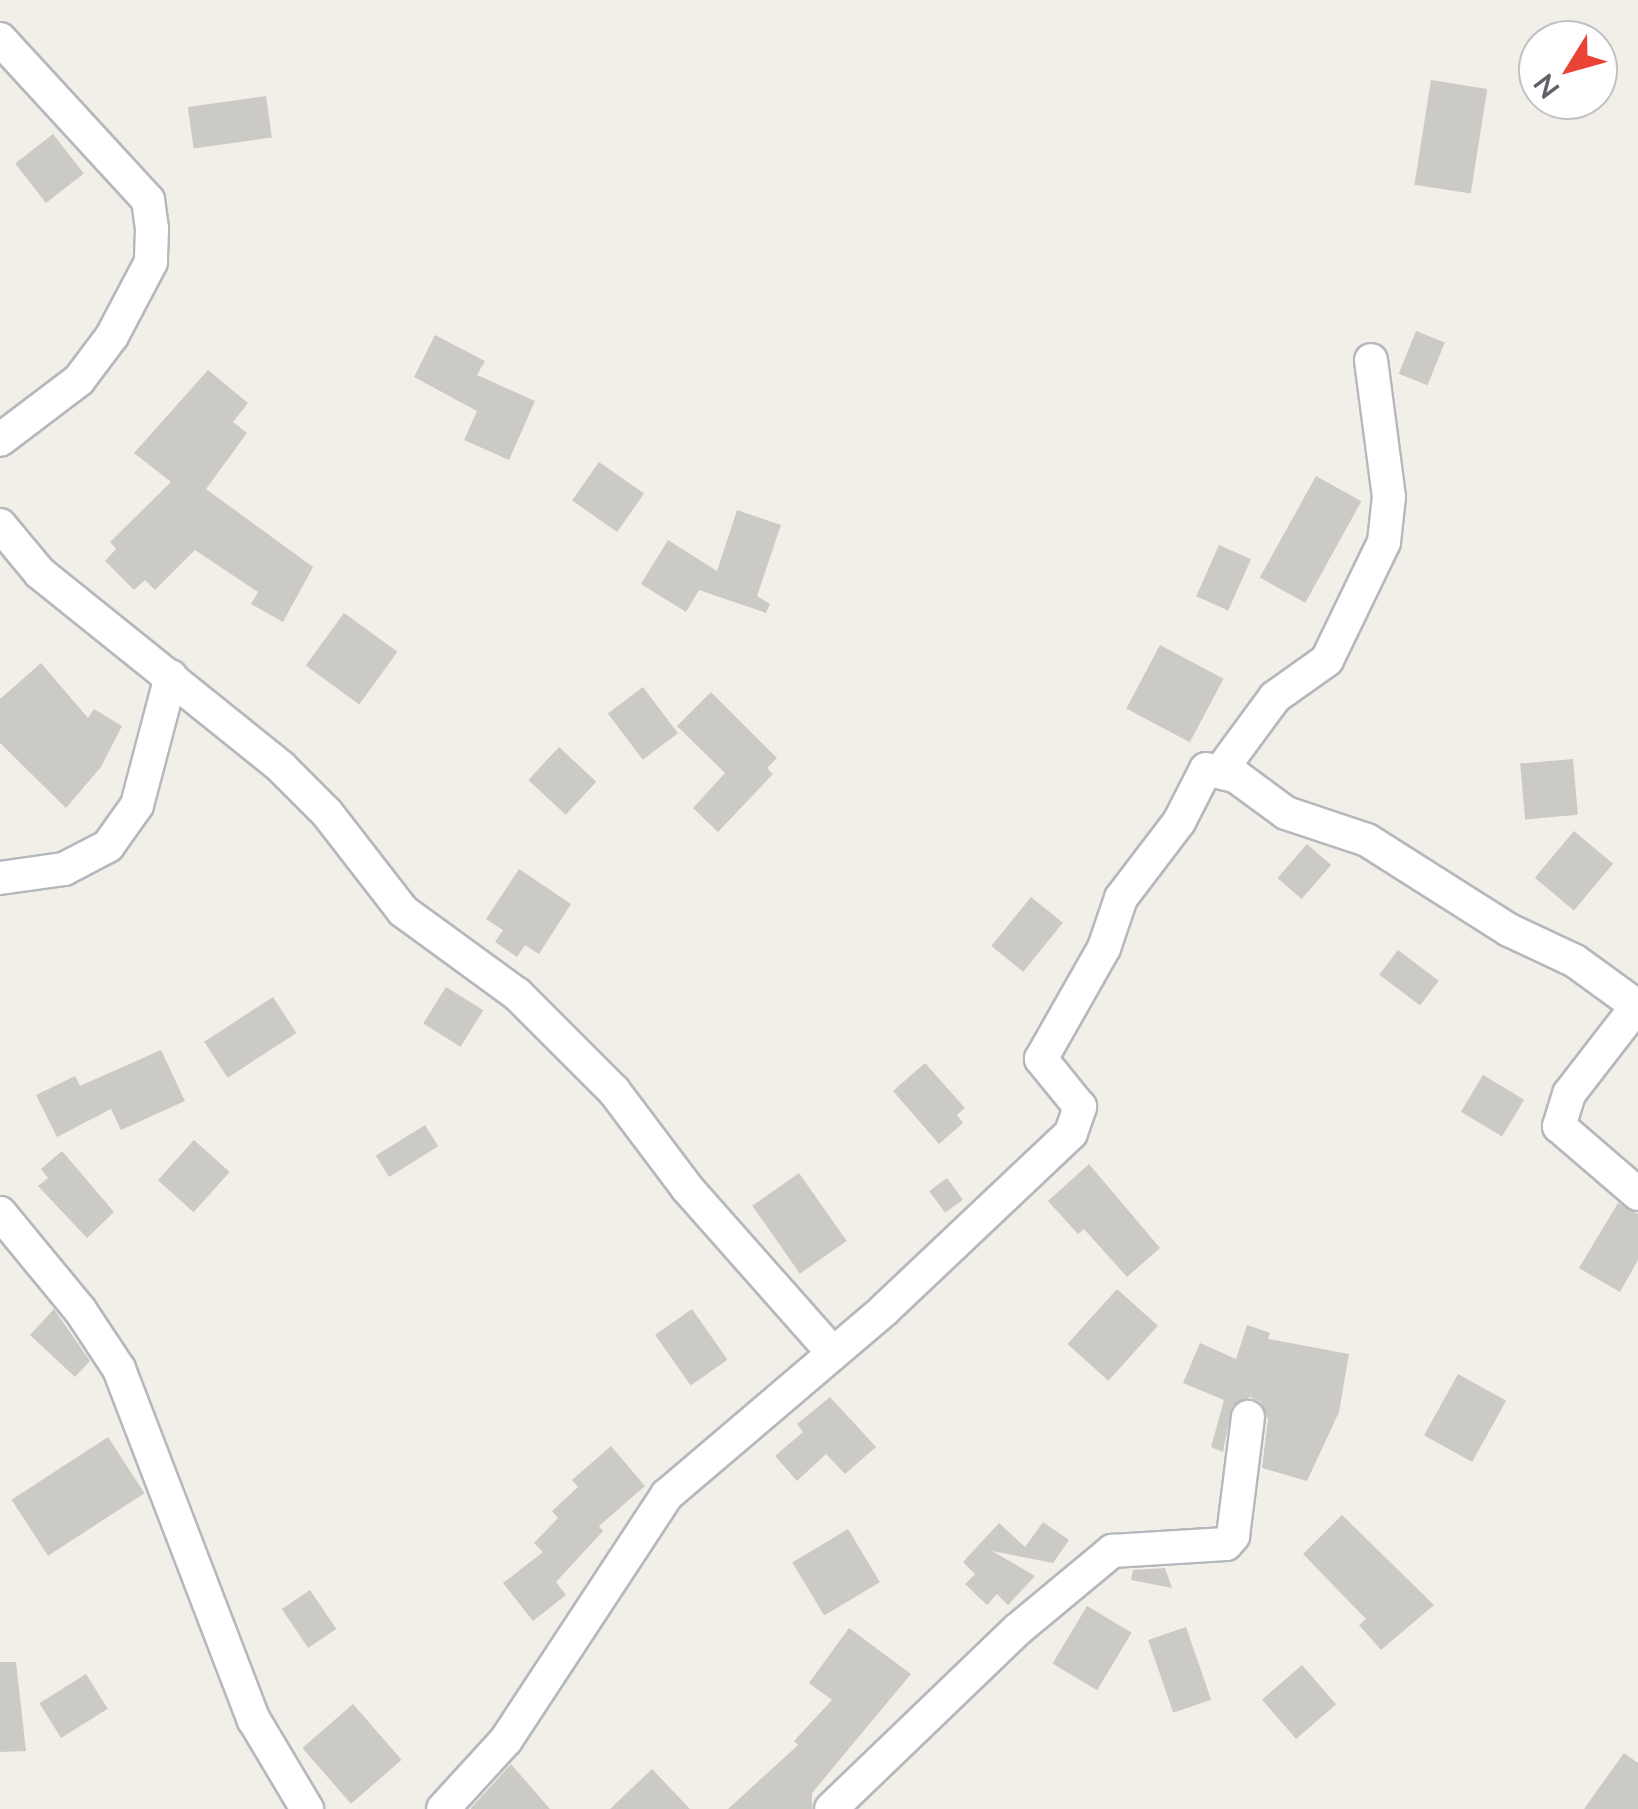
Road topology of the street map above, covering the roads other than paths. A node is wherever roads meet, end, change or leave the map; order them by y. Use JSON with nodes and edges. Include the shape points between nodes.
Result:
{"nodes":[{"id":1,"x":0,"y":39,"type":"edge"},
{"id":2,"x":1371,"y":360,"type":"dead end"},
{"id":3,"x":0,"y":440,"type":"edge"},
{"id":4,"x":0,"y":525,"type":"edge"},
{"id":5,"x":171,"y":676,"type":"junction"},
{"id":6,"x":1222,"y":768,"type":"junction"},
{"id":7,"x":0,"y":878,"type":"edge"},
{"id":8,"x":1638,"y":1194,"type":"edge"},
{"id":9,"x":0,"y":1213,"type":"edge"},
{"id":10,"x":832,"y":1352,"type":"junction"},
{"id":11,"x":1248,"y":1417,"type":"dead end"},
{"id":12,"x":307,"y":1809,"type":"edge"},
{"id":13,"x":442,"y":1809,"type":"edge"},
{"id":14,"x":830,"y":1809,"type":"edge"}],
"edges":[{"from":1,"to":3,"type":"street","via":[[138,186],[148,200],[152,230],[151,262],[112,336],[79,380]]},
{"from":2,"to":6,"type":"street","via":[[1389,497],[1384,542],[1327,660],[1275,698]]},
{"from":4,"to":5,"type":"street","via":[[40,573]]},
{"from":5,"to":7,"type":"street","via":[[137,806],[108,846],[64,869]]},
{"from":5,"to":10,"type":"street","via":[[327,813],[403,910],[517,994],[614,1091],[687,1188]]},
{"from":6,"to":8,"type":"street","via":[[1286,813],[1368,840],[1509,930],[1575,961],[1638,1006],[1569,1094],[1559,1126]]},
{"from":6,"to":10,"type":"street","via":[[1206,770],[1178,822],[1122,898],[1104,948],[1041,1059],[1080,1107],[1080,1120],[1046,1161]]},
{"from":9,"to":12,"type":"street","via":[[80,1310],[119,1370],[254,1720]]},
{"from":10,"to":13,"type":"street","via":[[667,1495],[506,1740]]},
{"from":11,"to":14,"type":"street","via":[[1233,1536],[1226,1544],[1112,1550]]}]}
